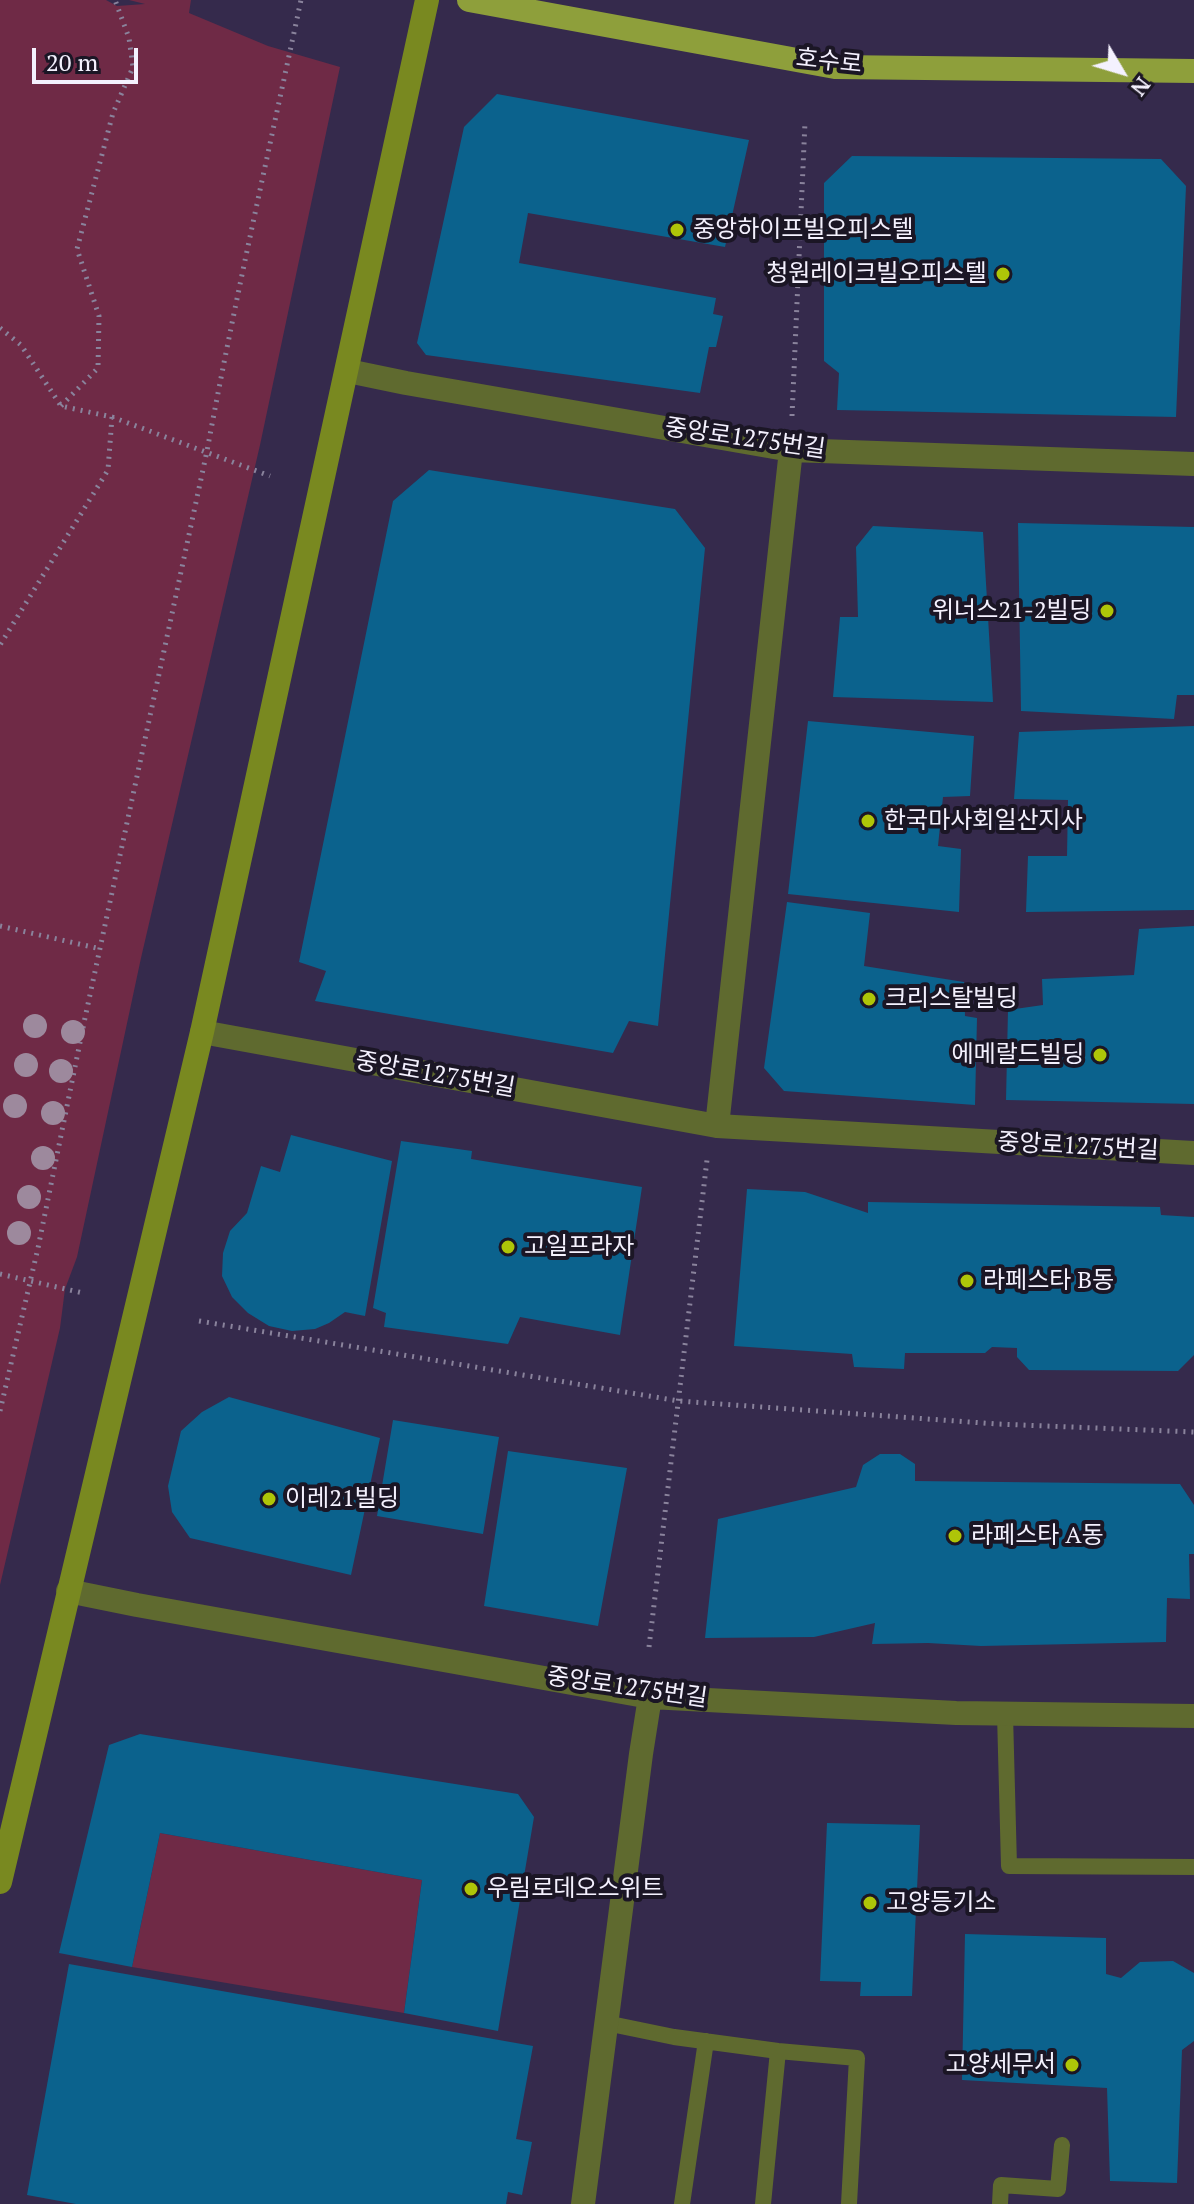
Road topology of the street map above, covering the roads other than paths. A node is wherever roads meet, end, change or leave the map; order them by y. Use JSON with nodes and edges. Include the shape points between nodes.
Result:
{"nodes":[{"id":1,"x":427,"y":0,"type":"edge"},
{"id":2,"x":469,"y":0,"type":"edge"},
{"id":3,"x":1194,"y":71,"type":"edge"},
{"id":4,"x":348,"y":371,"type":"junction"},
{"id":5,"x":791,"y":450,"type":"junction"},
{"id":6,"x":1194,"y":464,"type":"edge"},
{"id":7,"x":202,"y":1032,"type":"junction"},
{"id":8,"x":717,"y":1126,"type":"junction"},
{"id":9,"x":1194,"y":1153,"type":"edge"},
{"id":10,"x":68,"y":1591,"type":"junction"},
{"id":11,"x":650,"y":1697,"type":"junction"},
{"id":12,"x":1005,"y":1714,"type":"junction"},
{"id":13,"x":1194,"y":1716,"type":"edge"},
{"id":14,"x":1194,"y":1867,"type":"edge"},
{"id":15,"x":0,"y":1882,"type":"edge"},
{"id":16,"x":606,"y":2023,"type":"junction"},
{"id":17,"x":706,"y":2041,"type":"junction"},
{"id":18,"x":778,"y":2051,"type":"junction"},
{"id":19,"x":1062,"y":2145,"type":"dead end"},
{"id":20,"x":583,"y":2204,"type":"edge"},
{"id":21,"x":682,"y":2204,"type":"edge"},
{"id":22,"x":763,"y":2204,"type":"edge"},
{"id":23,"x":849,"y":2204,"type":"edge"},
{"id":24,"x":1000,"y":2204,"type":"edge"}],
"edges":[{"from":1,"to":4,"type":"main road"},
{"from":2,"to":3,"type":"main road","name":"호수로","via":[[835,67]]},
{"from":4,"to":5,"type":"street","name":"중앙로1275번길"},
{"from":4,"to":7,"type":"main road"},
{"from":5,"to":6,"type":"street","name":"중앙로1275번길"},
{"from":5,"to":8,"type":"street"},
{"from":7,"to":8,"type":"street","name":"중앙로1275번길"},
{"from":7,"to":10,"type":"main road"},
{"from":8,"to":9,"type":"street","name":"중앙로1275번길"},
{"from":10,"to":11,"type":"street","name":"중앙로1275번길"},
{"from":10,"to":15,"type":"main road"},
{"from":11,"to":12,"type":"street","name":"중앙로1275번길"},
{"from":11,"to":16,"type":"street"},
{"from":12,"to":13,"type":"street","name":"중앙로1275번길"},
{"from":12,"to":14,"type":"lane","via":[[1009,1866]]},
{"from":16,"to":17,"type":"lane"},
{"from":16,"to":20,"type":"street"},
{"from":17,"to":18,"type":"lane"},
{"from":17,"to":21,"type":"lane"},
{"from":18,"to":22,"type":"lane"},
{"from":18,"to":23,"type":"lane","via":[[857,2058]]},
{"from":19,"to":24,"type":"lane","via":[[1058,2189],[1001,2185]]}]}
